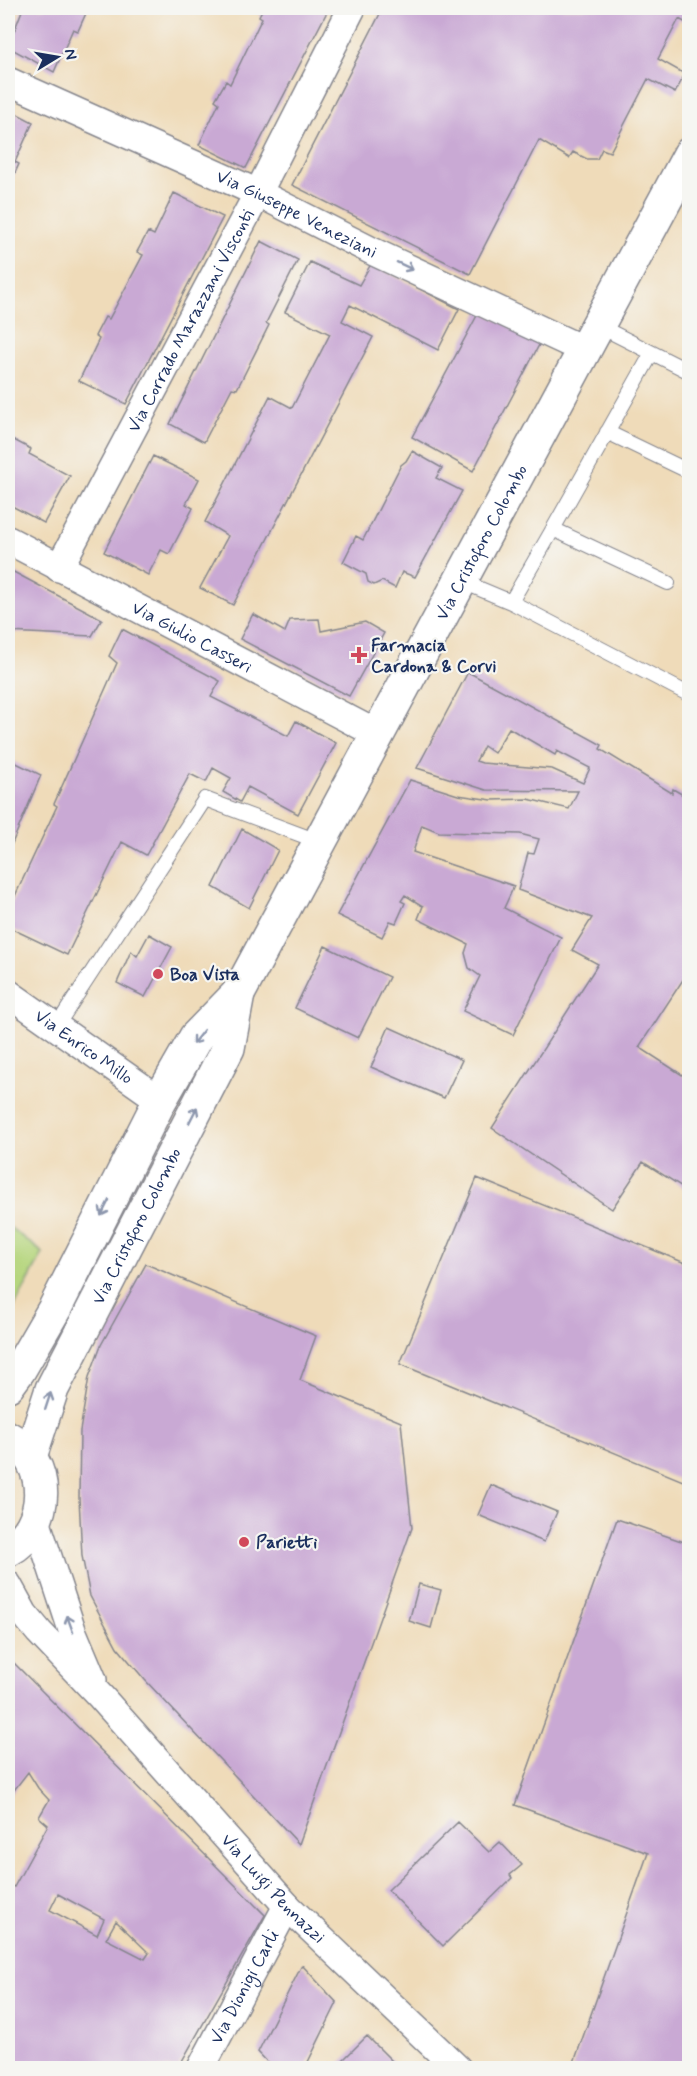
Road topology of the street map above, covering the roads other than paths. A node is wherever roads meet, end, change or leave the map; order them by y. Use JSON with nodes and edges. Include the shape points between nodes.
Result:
{"nodes":[{"id":1,"x":352,"y":8,"type":"edge"},
{"id":2,"x":8,"y":81,"type":"edge"},
{"id":3,"x":690,"y":154,"type":"edge"},
{"id":4,"x":258,"y":193,"type":"junction"},
{"id":5,"x":591,"y":338,"type":"junction"},
{"id":6,"x":652,"y":353,"type":"junction"},
{"id":7,"x":688,"y":368,"type":"edge"},
{"id":8,"x":607,"y":432,"type":"junction"},
{"id":9,"x":690,"y":472,"type":"edge"},
{"id":10,"x":553,"y":529,"type":"junction"},
{"id":11,"x":8,"y":540,"type":"edge"},
{"id":12,"x":59,"y":568,"type":"junction"},
{"id":13,"x":460,"y":581,"type":"junction"},
{"id":14,"x":668,"y":583,"type":"dead end"},
{"id":15,"x":511,"y":602,"type":"junction"},
{"id":16,"x":690,"y":695,"type":"edge"},
{"id":17,"x":377,"y":734,"type":"junction"},
{"id":18,"x":320,"y":842,"type":"junction"},
{"id":19,"x":238,"y":994,"type":"junction"},
{"id":20,"x":8,"y":995,"type":"edge"},
{"id":21,"x":56,"y":1027,"type":"junction"},
{"id":22,"x":160,"y":1100,"type":"junction"},
{"id":23,"x":8,"y":1385,"type":"edge"},
{"id":24,"x":19,"y":1448,"type":"edge"},
{"id":25,"x":36,"y":1520,"type":"junction"},
{"id":26,"x":8,"y":1550,"type":"edge"},
{"id":27,"x":8,"y":1585,"type":"edge"},
{"id":28,"x":101,"y":1697,"type":"junction"},
{"id":29,"x":287,"y":1906,"type":"junction"},
{"id":30,"x":201,"y":2068,"type":"edge"},
{"id":31,"x":457,"y":2068,"type":"edge"}],
"edges":[{"from":1,"to":4,"type":"street","name":"Via Corrado Marazzani Visconti"},
{"from":2,"to":4,"type":"street","name":"Via Giuseppe Veneziani"},
{"from":3,"to":5,"type":"main road","name":"Via Cristoforo Colombo"},
{"from":4,"to":5,"type":"street","name":"Via Giuseppe Veneziani","one_way":true,"via":[[374,252]]},
{"from":4,"to":12,"type":"street","name":"Via Corrado Marazzani Visconti"},
{"from":5,"to":6,"type":"lane"},
{"from":5,"to":13,"type":"main road","name":"Via Cristoforo Colombo"},
{"from":6,"to":7,"type":"lane"},
{"from":6,"to":8,"type":"lane"},
{"from":8,"to":9,"type":"lane"},
{"from":8,"to":10,"type":"lane"},
{"from":10,"to":14,"type":"lane"},
{"from":10,"to":15,"type":"lane"},
{"from":11,"to":12,"type":"street","name":"Via Giulio Casseri"},
{"from":12,"to":17,"type":"street","name":"Via Giulio Casseri"},
{"from":13,"to":15,"type":"lane"},
{"from":13,"to":17,"type":"main road","name":"Via Cristoforo Colombo"},
{"from":15,"to":16,"type":"lane"},
{"from":17,"to":18,"type":"main road","name":"Via Cristoforo Colombo"},
{"from":18,"to":19,"type":"main road","name":"Via Cristoforo Colombo"},
{"from":18,"to":21,"type":"lane","via":[[205,799]]},
{"from":19,"to":22,"type":"main road","name":"Via Cristoforo Colombo","one_way":true,"via":[[196,1037]]},
{"from":24,"to":19,"type":"main road","name":"Via Cristoforo Colombo","one_way":true,"via":[[228,1048]]},
{"from":20,"to":21,"type":"street","name":"Via Enrico Millo"},
{"from":21,"to":22,"type":"street","name":"Via Enrico Millo"},
{"from":22,"to":23,"type":"main road","name":"Via Cristoforo Colombo","one_way":true,"via":[[55,1308]]},
{"from":24,"to":25,"type":"main road","name":"Via Cristoforo Colombo","via":[[39,1477],[41,1499]]},
{"from":25,"to":26,"type":"main road"},
{"from":28,"to":25,"type":"street","name":"Via Luigi Pennazzi","one_way":true,"via":[[72,1630]]},
{"from":27,"to":28,"type":"street","name":"Via Luigi Pennazzi","via":[[24,1614]]},
{"from":28,"to":29,"type":"street","name":"Via Luigi Pennazzi"},
{"from":29,"to":30,"type":"street","name":"Via Dionigi Carli"},
{"from":29,"to":31,"type":"street","name":"Via Luigi Pennazzi"}]}
